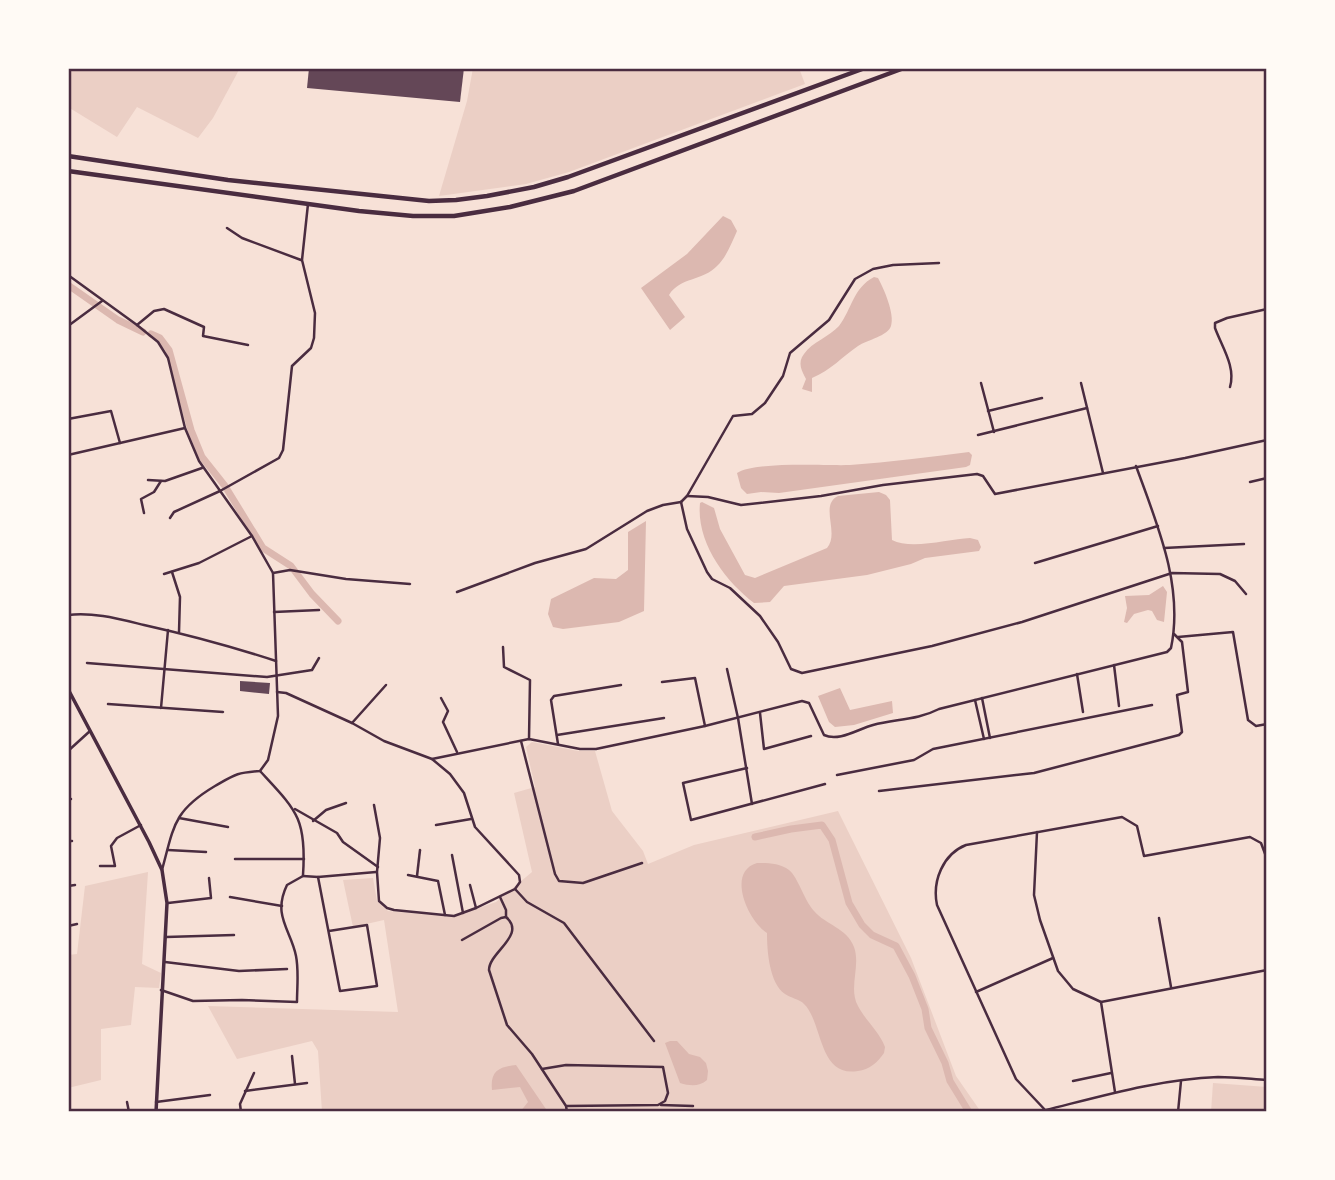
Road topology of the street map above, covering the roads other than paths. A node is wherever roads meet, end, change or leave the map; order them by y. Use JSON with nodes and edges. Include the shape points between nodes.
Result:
{"nodes":[{"id":1,"x":865,"y":68,"type":"edge"},
{"id":2,"x":904,"y":68,"type":"edge"},
{"id":3,"x":68,"y":156,"type":"edge"},
{"id":4,"x":68,"y":171,"type":"edge"},
{"id":5,"x":308,"y":204,"type":"junction"},
{"id":6,"x":227,"y":228,"type":"dead end"},
{"id":7,"x":302,"y":260,"type":"junction"},
{"id":8,"x":939,"y":263,"type":"dead end"},
{"id":9,"x":68,"y":275,"type":"edge"},
{"id":10,"x":102,"y":300,"type":"junction"},
{"id":11,"x":1267,"y":309,"type":"edge"},
{"id":12,"x":137,"y":324,"type":"junction"},
{"id":13,"x":68,"y":326,"type":"edge"},
{"id":14,"x":248,"y":345,"type":"dead end"},
{"id":15,"x":981,"y":383,"type":"dead end"},
{"id":16,"x":1081,"y":383,"type":"dead end"},
{"id":17,"x":1230,"y":387,"type":"dead end"},
{"id":18,"x":1042,"y":398,"type":"dead end"},
{"id":19,"x":1087,"y":408,"type":"junction"},
{"id":20,"x":988,"y":411,"type":"junction"},
{"id":21,"x":68,"y":419,"type":"edge"},
{"id":22,"x":185,"y":428,"type":"junction"},
{"id":23,"x":994,"y":432,"type":"junction"},
{"id":24,"x":978,"y":435,"type":"dead end"},
{"id":25,"x":1267,"y":440,"type":"edge"},
{"id":26,"x":120,"y":443,"type":"junction"},
{"id":27,"x":68,"y":455,"type":"edge"},
{"id":28,"x":1136,"y":466,"type":"junction"},
{"id":29,"x":203,"y":467,"type":"junction"},
{"id":30,"x":1103,"y":473,"type":"junction"},
{"id":31,"x":1267,"y":478,"type":"edge"},
{"id":32,"x":148,"y":480,"type":"dead end"},
{"id":33,"x":161,"y":481,"type":"junction"},
{"id":34,"x":1250,"y":482,"type":"dead end"},
{"id":35,"x":220,"y":491,"type":"junction"},
{"id":36,"x":687,"y":496,"type":"junction"},
{"id":37,"x":681,"y":502,"type":"junction"},
{"id":38,"x":144,"y":513,"type":"dead end"},
{"id":39,"x":170,"y":518,"type":"dead end"},
{"id":40,"x":1158,"y":526,"type":"junction"},
{"id":41,"x":252,"y":536,"type":"junction"},
{"id":42,"x":1244,"y":544,"type":"dead end"},
{"id":43,"x":1164,"y":548,"type":"junction"},
{"id":44,"x":1035,"y":563,"type":"dead end"},
{"id":45,"x":172,"y":572,"type":"junction"},
{"id":46,"x":273,"y":573,"type":"junction"},
{"id":47,"x":1172,"y":573,"type":"junction"},
{"id":48,"x":164,"y":574,"type":"dead end"},
{"id":49,"x":411,"y":584,"type":"dead end"},
{"id":50,"x":457,"y":592,"type":"dead end"},
{"id":51,"x":1246,"y":594,"type":"dead end"},
{"id":52,"x":319,"y":610,"type":"dead end"},
{"id":53,"x":274,"y":612,"type":"junction"},
{"id":54,"x":68,"y":615,"type":"edge"},
{"id":55,"x":168,"y":630,"type":"junction"},
{"id":56,"x":179,"y":632,"type":"junction"},
{"id":57,"x":1173,"y":633,"type":"junction"},
{"id":58,"x":1178,"y":637,"type":"junction"},
{"id":59,"x":1183,"y":647,"type":"junction"},
{"id":60,"x":503,"y":648,"type":"dead end"},
{"id":61,"x":1171,"y":648,"type":"junction"},
{"id":62,"x":319,"y":658,"type":"dead end"},
{"id":63,"x":276,"y":661,"type":"junction"},
{"id":64,"x":87,"y":663,"type":"dead end"},
{"id":65,"x":1114,"y":665,"type":"junction"},
{"id":66,"x":163,"y":669,"type":"junction"},
{"id":67,"x":727,"y":669,"type":"dead end"},
{"id":68,"x":1077,"y":674,"type":"junction"},
{"id":69,"x":276,"y":677,"type":"junction"},
{"id":70,"x":662,"y":682,"type":"dead end"},
{"id":71,"x":386,"y":685,"type":"dead end"},
{"id":72,"x":621,"y":685,"type":"dead end"},
{"id":73,"x":68,"y":689,"type":"edge"},
{"id":74,"x":277,"y":692,"type":"junction"},
{"id":75,"x":441,"y":698,"type":"dead end"},
{"id":76,"x":982,"y":698,"type":"junction"},
{"id":77,"x":975,"y":700,"type":"junction"},
{"id":78,"x":108,"y":704,"type":"dead end"},
{"id":79,"x":1152,"y":705,"type":"dead end"},
{"id":80,"x":1119,"y":706,"type":"dead end"},
{"id":81,"x":161,"y":708,"type":"junction"},
{"id":82,"x":223,"y":712,"type":"dead end"},
{"id":83,"x":1083,"y":712,"type":"dead end"},
{"id":84,"x":760,"y":713,"type":"junction"},
{"id":85,"x":664,"y":718,"type":"dead end"},
{"id":86,"x":738,"y":718,"type":"junction"},
{"id":87,"x":352,"y":723,"type":"junction"},
{"id":88,"x":1267,"y":724,"type":"edge"},
{"id":89,"x":705,"y":726,"type":"junction"},
{"id":90,"x":90,"y":732,"type":"junction"},
{"id":91,"x":557,"y":735,"type":"junction"},
{"id":92,"x":811,"y":736,"type":"dead end"},
{"id":93,"x":990,"y":738,"type":"junction"},
{"id":94,"x":529,"y":739,"type":"junction"},
{"id":95,"x":984,"y":739,"type":"junction"},
{"id":96,"x":521,"y":740,"type":"junction"},
{"id":97,"x":558,"y":744,"type":"junction"},
{"id":98,"x":68,"y":751,"type":"edge"},
{"id":99,"x":457,"y":752,"type":"junction"},
{"id":100,"x":432,"y":759,"type":"junction"},
{"id":101,"x":747,"y":768,"type":"junction"},
{"id":102,"x":260,"y":771,"type":"junction"},
{"id":103,"x":836,"y":775,"type":"dead end"},
{"id":104,"x":825,"y":784,"type":"dead end"},
{"id":105,"x":879,"y":791,"type":"dead end"},
{"id":106,"x":346,"y":803,"type":"dead end"},
{"id":107,"x":752,"y":804,"type":"junction"},
{"id":108,"x":374,"y":805,"type":"dead end"},
{"id":109,"x":295,"y":809,"type":"junction"},
{"id":110,"x":179,"y":818,"type":"junction"},
{"id":111,"x":471,"y":819,"type":"junction"},
{"id":112,"x":313,"y":821,"type":"junction"},
{"id":113,"x":141,"y":825,"type":"junction"},
{"id":114,"x":436,"y":825,"type":"dead end"},
{"id":115,"x":228,"y":827,"type":"dead end"},
{"id":116,"x":1037,"y":832,"type":"junction"},
{"id":117,"x":168,"y":850,"type":"junction"},
{"id":118,"x":420,"y":850,"type":"dead end"},
{"id":119,"x":206,"y":852,"type":"dead end"},
{"id":120,"x":452,"y":855,"type":"dead end"},
{"id":121,"x":235,"y":859,"type":"dead end"},
{"id":122,"x":304,"y":859,"type":"junction"},
{"id":123,"x":1267,"y":859,"type":"edge"},
{"id":124,"x":642,"y":863,"type":"dead end"},
{"id":125,"x":100,"y":866,"type":"dead end"},
{"id":126,"x":379,"y":867,"type":"junction"},
{"id":127,"x":162,"y":870,"type":"junction"},
{"id":128,"x":377,"y":872,"type":"junction"},
{"id":129,"x":408,"y":875,"type":"dead end"},
{"id":130,"x":303,"y":876,"type":"junction"},
{"id":131,"x":416,"y":876,"type":"junction"},
{"id":132,"x":318,"y":877,"type":"junction"},
{"id":133,"x":209,"y":878,"type":"dead end"},
{"id":134,"x":75,"y":885,"type":"dead end"},
{"id":135,"x":470,"y":885,"type":"dead end"},
{"id":136,"x":68,"y":886,"type":"edge"},
{"id":137,"x":515,"y":888,"type":"junction"},
{"id":138,"x":230,"y":897,"type":"dead end"},
{"id":139,"x":499,"y":897,"type":"junction"},
{"id":140,"x":167,"y":903,"type":"junction"},
{"id":141,"x":282,"y":906,"type":"junction"},
{"id":142,"x":476,"y":908,"type":"junction"},
{"id":143,"x":463,"y":913,"type":"junction"},
{"id":144,"x":445,"y":916,"type":"junction"},
{"id":145,"x":506,"y":917,"type":"junction"},
{"id":146,"x":1159,"y":918,"type":"dead end"},
{"id":147,"x":77,"y":924,"type":"dead end"},
{"id":148,"x":68,"y":926,"type":"edge"},
{"id":149,"x":329,"y":931,"type":"junction"},
{"id":150,"x":234,"y":935,"type":"dead end"},
{"id":151,"x":166,"y":937,"type":"junction"},
{"id":152,"x":462,"y":940,"type":"dead end"},
{"id":153,"x":1053,"y":958,"type":"junction"},
{"id":154,"x":164,"y":962,"type":"junction"},
{"id":155,"x":287,"y":969,"type":"dead end"},
{"id":156,"x":1267,"y":970,"type":"edge"},
{"id":157,"x":1171,"y":989,"type":"junction"},
{"id":158,"x":161,"y":990,"type":"junction"},
{"id":159,"x":976,"y":992,"type":"junction"},
{"id":160,"x":1101,"y":1002,"type":"junction"},
{"id":161,"x":654,"y":1041,"type":"dead end"},
{"id":162,"x":292,"y":1056,"type":"dead end"},
{"id":163,"x":542,"y":1069,"type":"junction"},
{"id":164,"x":254,"y":1073,"type":"dead end"},
{"id":165,"x":1112,"y":1073,"type":"junction"},
{"id":166,"x":1267,"y":1080,"type":"edge"},
{"id":167,"x":1073,"y":1081,"type":"dead end"},
{"id":168,"x":1181,"y":1081,"type":"junction"},
{"id":169,"x":307,"y":1083,"type":"dead end"},
{"id":170,"x":295,"y":1086,"type":"junction"},
{"id":171,"x":245,"y":1091,"type":"junction"},
{"id":172,"x":1115,"y":1093,"type":"junction"},
{"id":173,"x":210,"y":1094,"type":"dead end"},
{"id":174,"x":127,"y":1102,"type":"dead end"},
{"id":175,"x":156,"y":1102,"type":"junction"},
{"id":176,"x":658,"y":1105,"type":"junction"},
{"id":177,"x":566,"y":1106,"type":"junction"},
{"id":178,"x":693,"y":1106,"type":"dead end"},
{"id":179,"x":1046,"y":1111,"type":"edge"},
{"id":180,"x":129,"y":1112,"type":"edge"},
{"id":181,"x":156,"y":1112,"type":"edge"},
{"id":182,"x":241,"y":1112,"type":"edge"},
{"id":183,"x":567,"y":1112,"type":"edge"},
{"id":184,"x":1178,"y":1112,"type":"edge"}],
"edges":[{"from":1,"to":3,"type":"main road","via":[[568,177],[456,201],[228,180]]},
{"from":2,"to":5,"type":"main road","via":[[540,201],[454,216]]},
{"from":4,"to":5,"type":"main road"},
{"from":5,"to":7,"type":"street"},
{"from":6,"to":7,"type":"street"},
{"from":7,"to":35,"type":"street","via":[[315,313],[314,338],[311,348],[292,366],[283,450],[279,458]]},
{"from":8,"to":36,"type":"street","via":[[893,264],[855,279],[829,320],[790,353],[783,376],[765,403],[752,414],[733,416]]},
{"from":9,"to":10,"type":"street"},
{"from":10,"to":12,"type":"street"},
{"from":10,"to":13,"type":"street"},
{"from":11,"to":17,"type":"street","via":[[1215,323],[1230,366]]},
{"from":12,"to":14,"type":"street","via":[[154,311],[169,310],[205,327],[203,336]]},
{"from":12,"to":22,"type":"street","via":[[168,358]]},
{"from":15,"to":20,"type":"street"},
{"from":16,"to":19,"type":"street"},
{"from":18,"to":20,"type":"street"},
{"from":19,"to":23,"type":"street"},
{"from":19,"to":30,"type":"street"},
{"from":20,"to":23,"type":"street"},
{"from":21,"to":26,"type":"street","via":[[110,411]]},
{"from":22,"to":26,"type":"street"},
{"from":22,"to":29,"type":"street"},
{"from":23,"to":24,"type":"street"},
{"from":25,"to":28,"type":"street"},
{"from":26,"to":27,"type":"street"},
{"from":28,"to":30,"type":"street"},
{"from":28,"to":40,"type":"street"},
{"from":29,"to":33,"type":"street"},
{"from":29,"to":35,"type":"street"},
{"from":30,"to":36,"type":"street","via":[[995,494],[977,474],[741,505]]},
{"from":31,"to":34,"type":"street"},
{"from":32,"to":33,"type":"street"},
{"from":33,"to":38,"type":"street","via":[[141,499]]},
{"from":35,"to":39,"type":"street"},
{"from":35,"to":41,"type":"street"},
{"from":36,"to":37,"type":"street"},
{"from":37,"to":47,"type":"street","via":[[707,572],[760,616],[791,669],[802,673],[1022,622]]},
{"from":37,"to":50,"type":"street","via":[[647,511],[586,549]]},
{"from":40,"to":43,"type":"street"},
{"from":40,"to":44,"type":"street"},
{"from":41,"to":45,"type":"street"},
{"from":41,"to":46,"type":"street"},
{"from":42,"to":43,"type":"street"},
{"from":43,"to":47,"type":"street"},
{"from":45,"to":48,"type":"street"},
{"from":45,"to":56,"type":"street","via":[[181,600]]},
{"from":46,"to":49,"type":"street","via":[[290,570]]},
{"from":46,"to":53,"type":"street"},
{"from":47,"to":51,"type":"street","via":[[1220,574]]},
{"from":47,"to":57,"type":"street"},
{"from":52,"to":53,"type":"street"},
{"from":53,"to":63,"type":"street"},
{"from":54,"to":55,"type":"street","via":[[90,614]]},
{"from":55,"to":56,"type":"street"},
{"from":55,"to":66,"type":"street"},
{"from":56,"to":63,"type":"street"},
{"from":57,"to":58,"type":"street"},
{"from":57,"to":61,"type":"street"},
{"from":58,"to":59,"type":"street"},
{"from":58,"to":88,"type":"street","via":[[1233,632],[1248,720],[1256,726]]},
{"from":59,"to":61,"type":"street"},
{"from":59,"to":105,"type":"street","via":[[1188,692],[1177,695],[1179,735],[1034,773]]},
{"from":60,"to":94,"type":"street","via":[[505,667],[530,682]]},
{"from":61,"to":65,"type":"street"},
{"from":62,"to":69,"type":"street","via":[[312,670]]},
{"from":63,"to":69,"type":"street"},
{"from":64,"to":66,"type":"street"},
{"from":65,"to":68,"type":"street"},
{"from":65,"to":80,"type":"street"},
{"from":66,"to":69,"type":"street"},
{"from":66,"to":81,"type":"street"},
{"from":67,"to":86,"type":"street"},
{"from":68,"to":76,"type":"street"},
{"from":68,"to":83,"type":"street"},
{"from":69,"to":74,"type":"street"},
{"from":70,"to":89,"type":"street","via":[[695,678]]},
{"from":71,"to":87,"type":"street"},
{"from":72,"to":91,"type":"street","via":[[554,696]]},
{"from":73,"to":90,"type":"street"},
{"from":74,"to":87,"type":"street"},
{"from":74,"to":102,"type":"street","via":[[273,741]]},
{"from":75,"to":99,"type":"street","via":[[448,711],[443,722]]},
{"from":76,"to":77,"type":"street"},
{"from":76,"to":93,"type":"street"},
{"from":77,"to":84,"type":"street","via":[[925,717],[873,725],[836,737],[824,735],[806,701]]},
{"from":77,"to":95,"type":"street"},
{"from":78,"to":81,"type":"street"},
{"from":79,"to":93,"type":"street"},
{"from":81,"to":82,"type":"street"},
{"from":84,"to":86,"type":"street"},
{"from":84,"to":92,"type":"street","via":[[764,748]]},
{"from":85,"to":91,"type":"street"},
{"from":86,"to":89,"type":"street"},
{"from":86,"to":101,"type":"street"},
{"from":87,"to":100,"type":"street"},
{"from":89,"to":97,"type":"street","via":[[596,748]]},
{"from":90,"to":98,"type":"street"},
{"from":90,"to":113,"type":"street"},
{"from":91,"to":97,"type":"street"},
{"from":93,"to":95,"type":"street"},
{"from":94,"to":96,"type":"street"},
{"from":94,"to":97,"type":"street"},
{"from":95,"to":103,"type":"street","via":[[933,749],[914,760]]},
{"from":96,"to":99,"type":"street"},
{"from":96,"to":124,"type":"street","via":[[559,881],[583,883]]},
{"from":99,"to":100,"type":"street"},
{"from":100,"to":111,"type":"street","via":[[464,793]]},
{"from":101,"to":107,"type":"street"},
{"from":101,"to":107,"type":"street","via":[[683,783],[691,820]]},
{"from":102,"to":109,"type":"street"},
{"from":102,"to":110,"type":"street","via":[[241,771],[193,799]]},
{"from":104,"to":107,"type":"street"},
{"from":106,"to":112,"type":"street"},
{"from":108,"to":126,"type":"street"},
{"from":109,"to":112,"type":"street"},
{"from":109,"to":122,"type":"street"},
{"from":110,"to":115,"type":"street"},
{"from":110,"to":117,"type":"street"},
{"from":111,"to":114,"type":"street"},
{"from":111,"to":137,"type":"street","via":[[519,876]]},
{"from":112,"to":126,"type":"street","via":[[337,833]]},
{"from":113,"to":125,"type":"street","via":[[111,846],[115,866]]},
{"from":113,"to":127,"type":"street"},
{"from":116,"to":123,"type":"street","via":[[1122,817],[1137,826],[1144,856],[1250,837],[1261,843]]},
{"from":116,"to":153,"type":"street","via":[[1034,895]]},
{"from":116,"to":159,"type":"street","via":[[958,848],[949,855],[936,881],[937,905]]},
{"from":117,"to":119,"type":"street"},
{"from":117,"to":127,"type":"street"},
{"from":118,"to":131,"type":"street"},
{"from":120,"to":143,"type":"street"},
{"from":121,"to":122,"type":"street"},
{"from":122,"to":130,"type":"street"},
{"from":126,"to":128,"type":"street"},
{"from":127,"to":140,"type":"street"},
{"from":128,"to":132,"type":"street"},
{"from":128,"to":144,"type":"street","via":[[379,901],[387,908]]},
{"from":129,"to":131,"type":"street"},
{"from":130,"to":132,"type":"street"},
{"from":130,"to":141,"type":"street","via":[[287,885]]},
{"from":131,"to":144,"type":"street","via":[[441,884]]},
{"from":132,"to":149,"type":"street"},
{"from":133,"to":140,"type":"street","via":[[211,898]]},
{"from":134,"to":136,"type":"street"},
{"from":135,"to":142,"type":"street"},
{"from":137,"to":139,"type":"street"},
{"from":137,"to":161,"type":"street","via":[[527,902],[564,923]]},
{"from":138,"to":141,"type":"street"},
{"from":139,"to":142,"type":"street"},
{"from":139,"to":145,"type":"street"},
{"from":140,"to":151,"type":"street"},
{"from":141,"to":158,"type":"street","via":[[296,959],[297,1002],[193,1001]]},
{"from":142,"to":143,"type":"street"},
{"from":143,"to":144,"type":"street"},
{"from":145,"to":152,"type":"street"},
{"from":145,"to":163,"type":"street","via":[[512,933],[489,970],[507,1025]]},
{"from":146,"to":157,"type":"street"},
{"from":147,"to":148,"type":"street"},
{"from":149,"to":149,"type":"street","via":[[367,925],[377,986],[340,991]]},
{"from":150,"to":151,"type":"street"},
{"from":151,"to":154,"type":"street"},
{"from":153,"to":159,"type":"street"},
{"from":153,"to":160,"type":"street","via":[[1073,989]]},
{"from":154,"to":155,"type":"street","via":[[239,971]]},
{"from":154,"to":158,"type":"street"},
{"from":156,"to":157,"type":"street"},
{"from":157,"to":160,"type":"street"},
{"from":158,"to":175,"type":"street"},
{"from":159,"to":179,"type":"street","via":[[1016,1079]]},
{"from":160,"to":165,"type":"street"},
{"from":162,"to":170,"type":"street"},
{"from":163,"to":176,"type":"street","via":[[566,1065],[663,1067],[668,1093]]},
{"from":163,"to":177,"type":"street"},
{"from":164,"to":171,"type":"street"},
{"from":165,"to":167,"type":"street"},
{"from":165,"to":172,"type":"street"},
{"from":166,"to":168,"type":"street"},
{"from":168,"to":172,"type":"street"},
{"from":168,"to":184,"type":"street"},
{"from":169,"to":170,"type":"street"},
{"from":170,"to":171,"type":"street"},
{"from":171,"to":182,"type":"street"},
{"from":172,"to":179,"type":"street"},
{"from":173,"to":175,"type":"street"},
{"from":174,"to":180,"type":"street"},
{"from":175,"to":181,"type":"street"},
{"from":176,"to":177,"type":"street"},
{"from":176,"to":178,"type":"street"},
{"from":177,"to":183,"type":"street"}]}
